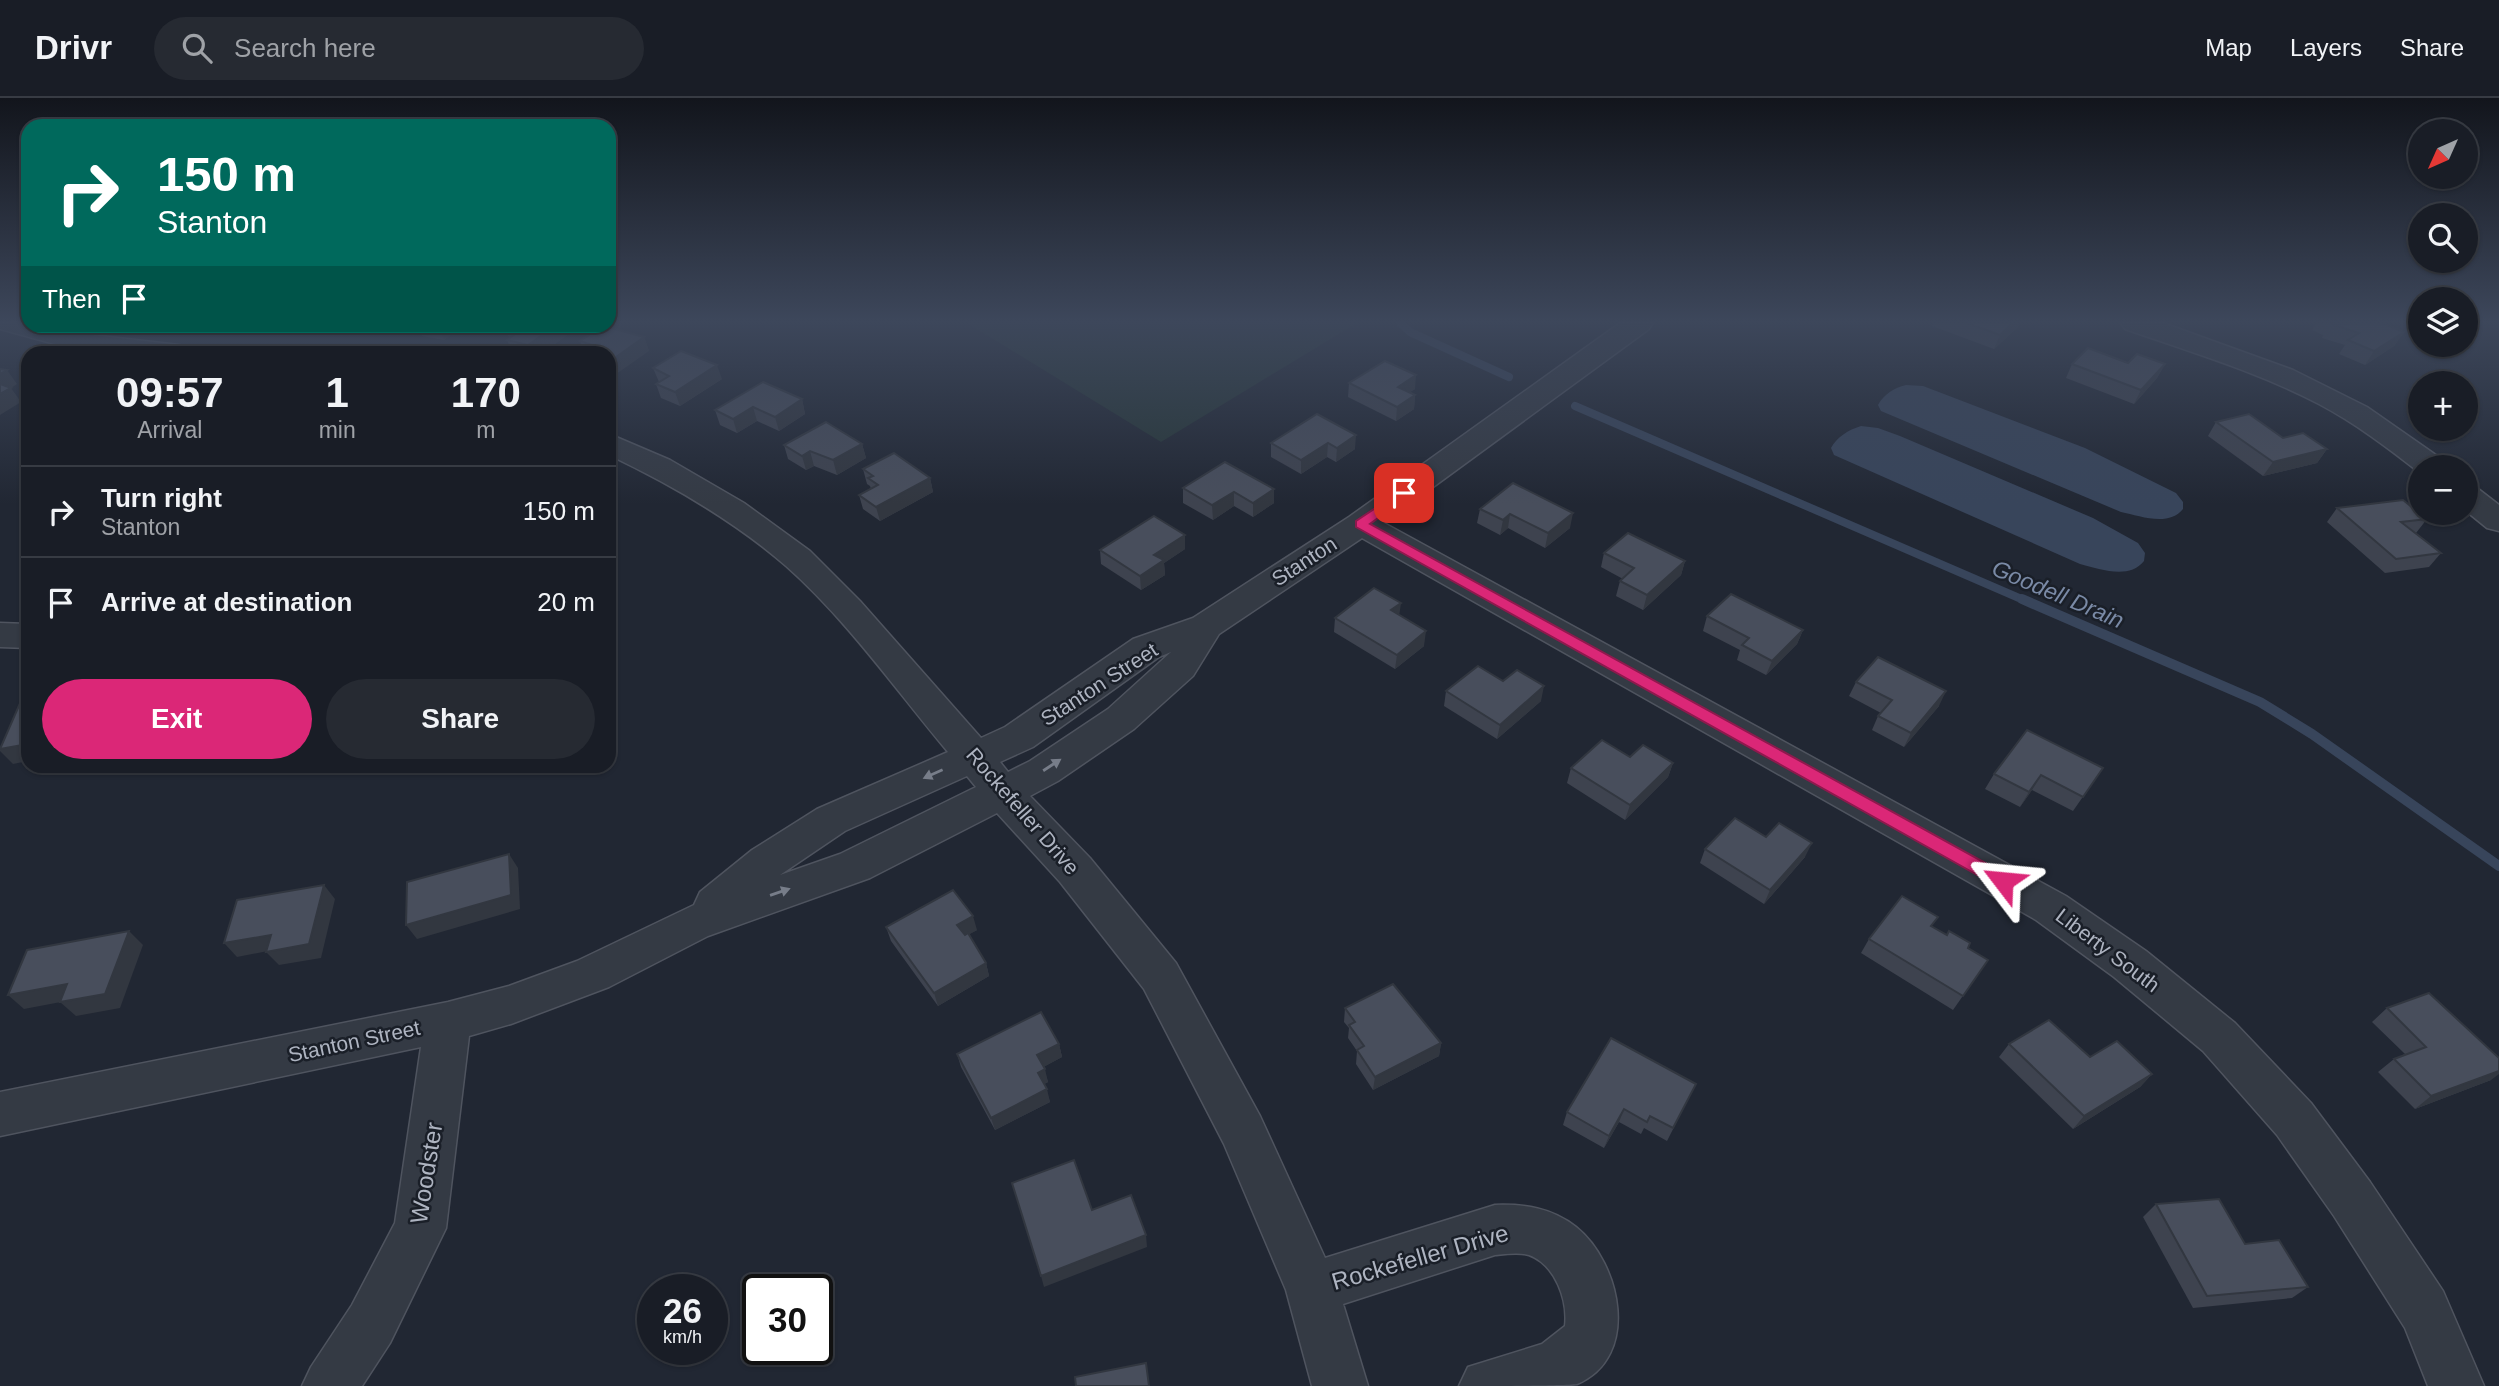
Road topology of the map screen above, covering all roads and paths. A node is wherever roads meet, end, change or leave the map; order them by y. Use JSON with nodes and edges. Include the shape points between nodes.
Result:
{"nodes":[{"id":1,"x":1557,"y":383,"type":"edge"},
{"id":2,"x":2293,"y":383,"type":"edge"},
{"id":3,"x":616,"y":446,"type":"edge"},
{"id":4,"x":2417,"y":455,"type":"edge"},
{"id":5,"x":2478,"y":504,"type":"edge"},
{"id":6,"x":2499,"y":521,"type":"edge"},
{"id":7,"x":1361,"y":524,"type":"junction"},
{"id":8,"x":1206,"y":626,"type":"junction"},
{"id":9,"x":0,"y":635,"type":"edge"},
{"id":10,"x":21,"y":636,"type":"edge"},
{"id":11,"x":974,"y":756,"type":"junction"},
{"id":12,"x":1002,"y":792,"type":"junction"},
{"id":13,"x":693,"y":923,"type":"junction"},
{"id":14,"x":447,"y":1022,"type":"junction"},
{"id":15,"x":0,"y":1114,"type":"edge"},
{"id":16,"x":1312,"y":1288,"type":"junction"},
{"id":17,"x":330,"y":1386,"type":"edge"},
{"id":18,"x":1340,"y":1386,"type":"edge"},
{"id":19,"x":1488,"y":1386,"type":"edge"},
{"id":20,"x":2456,"y":1386,"type":"edge"}],
"edges":[{"from":1,"to":7,"type":"street","name":"Stanton"},
{"from":2,"to":4,"type":"street","via":[[2331,399]]},
{"from":3,"to":11,"type":"street","name":"Rockefeller Drive","via":[[733,510],[799,559]]},
{"from":5,"to":6,"type":"street"},
{"from":7,"to":8,"type":"street","name":"Stanton"},
{"from":7,"to":20,"type":"street","name":"Liberty South","via":[[2051,908],[2130,964],[2219,1037],[2294,1119],[2424,1310]]},
{"from":8,"to":11,"type":"street","name":"Stanton Street","via":[[1146,648],[1019,737]]},
{"from":12,"to":8,"type":"street","name":"Stanton Street","one_way":true,"via":[[1044,771],[1121,719],[1180,667]]},
{"from":9,"to":10,"type":"street"},
{"from":11,"to":12,"type":"street","name":"Rockefeller Drive"},
{"from":11,"to":13,"type":"street","name":"Stanton Street","one_way":true,"via":[[831,820],[767,862]]},
{"from":13,"to":12,"type":"street","name":"Stanton Street","one_way":true,"via":[[855,866]]},
{"from":12,"to":16,"type":"street","name":"Rockefeller Drive","via":[[1075,870],[1160,976],[1243,1132]]},
{"from":13,"to":14,"type":"street","name":"Stanton Street","via":[[593,974]]},
{"from":14,"to":15,"type":"street","name":"Stanton Street"},
{"from":14,"to":17,"type":"street","name":"Woodster","via":[[420,1228],[371,1324]]},
{"from":16,"to":18,"type":"street","name":"Rockefeller Drive"},
{"from":16,"to":19,"type":"street","name":"Rockefeller Drive","via":[[1495,1230],[1523,1229],[1548,1237],[1571,1256],[1584,1280],[1593,1312],[1584,1344],[1550,1367]]}]}
